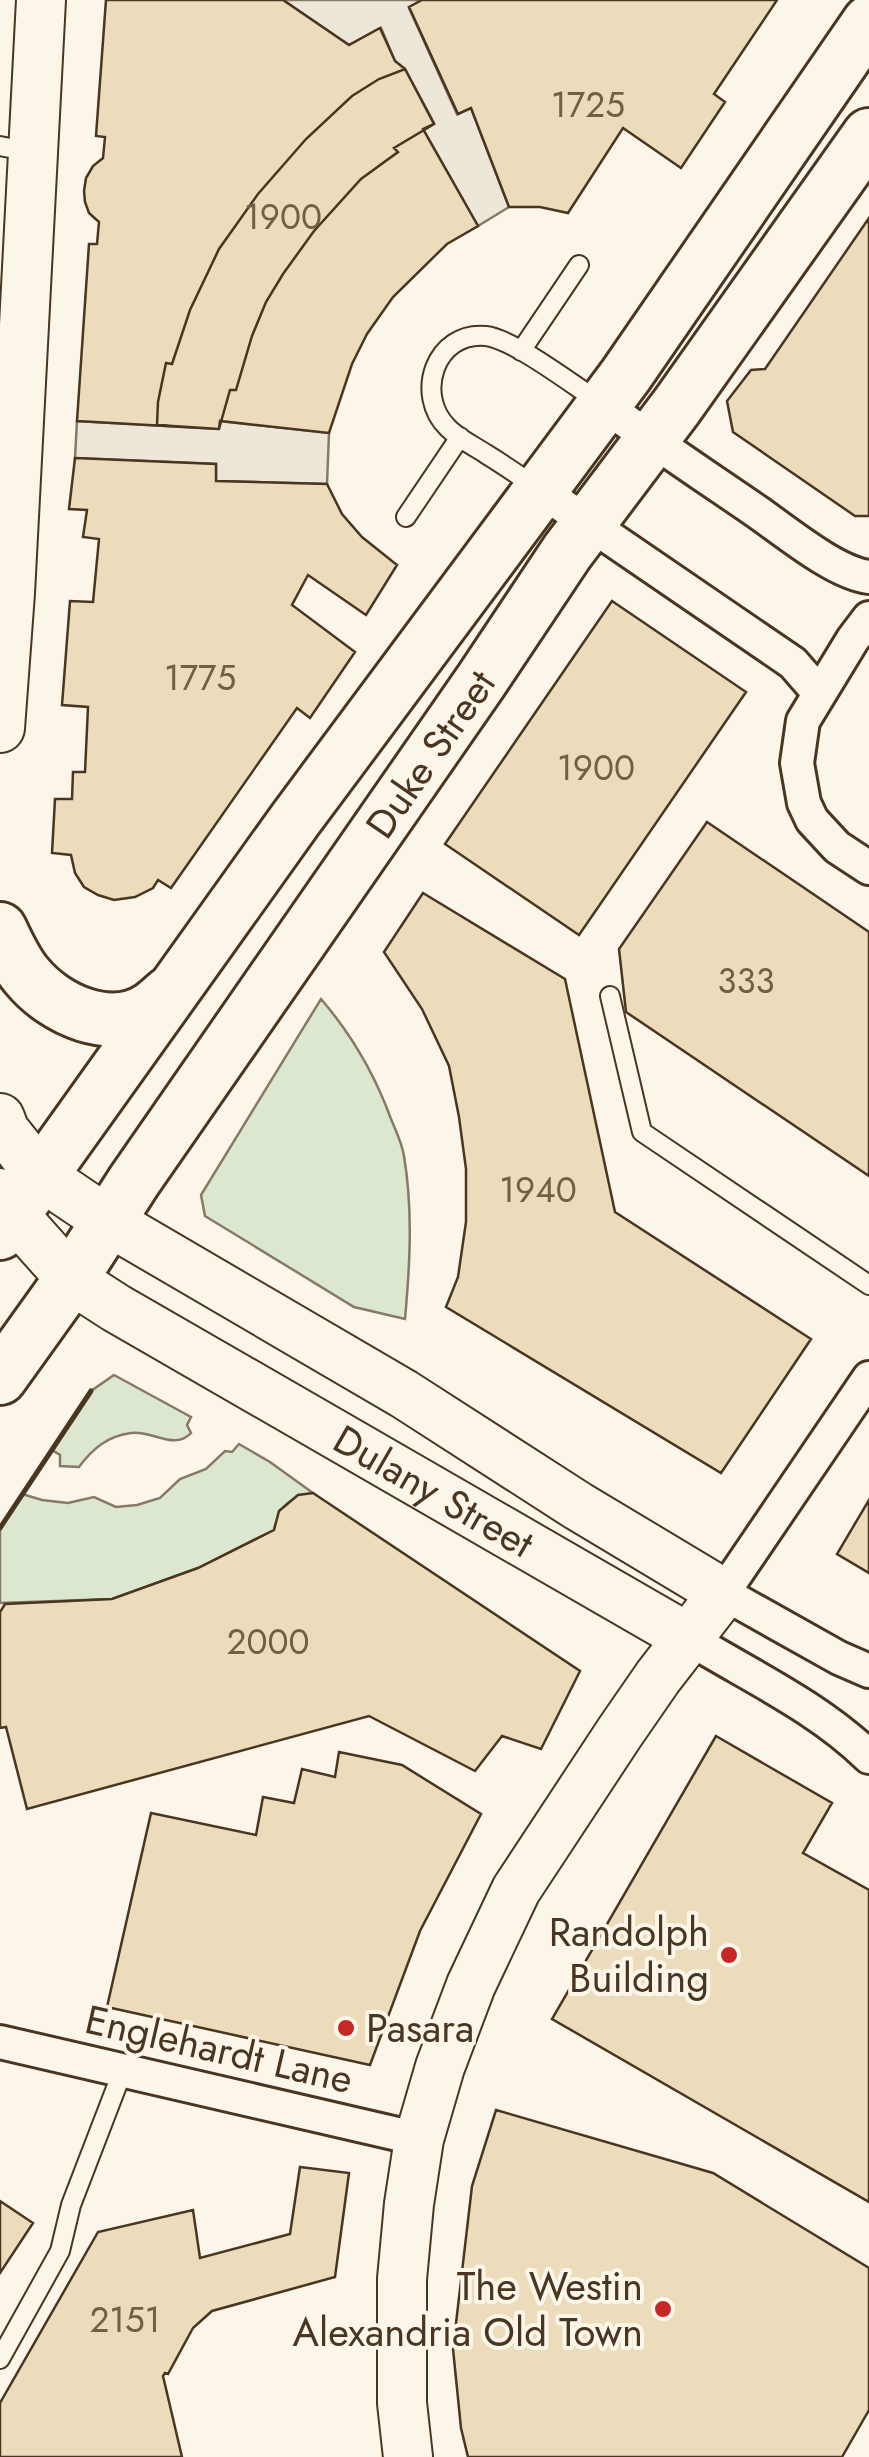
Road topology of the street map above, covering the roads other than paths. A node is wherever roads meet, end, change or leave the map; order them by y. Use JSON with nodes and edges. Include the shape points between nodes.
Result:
{"nodes":[{"id":1,"x":41,"y":0,"type":"edge"},
{"id":2,"x":869,"y":22,"type":"edge"},
{"id":3,"x":867,"y":143,"type":"edge"},
{"id":4,"x":16,"y":149,"type":"edge"},
{"id":5,"x":579,"y":265,"type":"dead end"},
{"id":6,"x":521,"y":351,"type":"junction"},
{"id":7,"x":603,"y":404,"type":"junction"},
{"id":8,"x":460,"y":437,"type":"junction"},
{"id":9,"x":650,"y":440,"type":"junction"},
{"id":10,"x":540,"y":490,"type":"junction"},
{"id":11,"x":406,"y":516,"type":"dead end"},
{"id":12,"x":588,"y":523,"type":"junction"},
{"id":13,"x":869,"y":578,"type":"edge"},
{"id":14,"x":5,"y":594,"type":"edge"},
{"id":15,"x":869,"y":618,"type":"edge"},
{"id":16,"x":818,"y":693,"type":"junction"},
{"id":17,"x":0,"y":728,"type":"edge"},
{"id":18,"x":869,"y":868,"type":"edge"},
{"id":19,"x":0,"y":929,"type":"edge"},
{"id":20,"x":174,"y":989,"type":"junction"},
{"id":21,"x":610,"y":996,"type":"dead end"},
{"id":22,"x":0,"y":1118,"type":"edge"},
{"id":23,"x":13,"y":1204,"type":"edge"},
{"id":24,"x":108,"y":1221,"type":"junction"},
{"id":25,"x":71,"y":1279,"type":"junction"},
{"id":26,"x":869,"y":1285,"type":"edge"},
{"id":27,"x":0,"y":1378,"type":"edge"},
{"id":28,"x":869,"y":1378,"type":"edge"},
{"id":29,"x":723,"y":1593,"type":"junction"},
{"id":30,"x":690,"y":1639,"type":"junction"},
{"id":31,"x":869,"y":1671,"type":"edge"},
{"id":32,"x":869,"y":1757,"type":"edge"},
{"id":33,"x":0,"y":2042,"type":"edge"},
{"id":34,"x":123,"y":2070,"type":"junction"},
{"id":35,"x":418,"y":2139,"type":"junction"},
{"id":36,"x":0,"y":2359,"type":"edge"},
{"id":37,"x":408,"y":2457,"type":"edge"}],
"edges":[{"from":1,"to":4,"type":"street"},
{"from":2,"to":7,"type":"main road","name":"Duke Street"},
{"from":3,"to":9,"type":"main road","name":"Duke Street"},
{"from":4,"to":14,"type":"street"},
{"from":5,"to":6,"type":"lane"},
{"from":6,"to":7,"type":"lane"},
{"from":6,"to":8,"type":"lane","via":[[488,336],[458,340],[446,350],[430,386],[436,410]]},
{"from":7,"to":9,"type":"street"},
{"from":7,"to":10,"type":"main road","name":"Duke Street"},
{"from":8,"to":10,"type":"lane"},
{"from":8,"to":11,"type":"lane"},
{"from":9,"to":12,"type":"main road","name":"Duke Street"},
{"from":9,"to":13,"type":"street","via":[[826,560]]},
{"from":10,"to":12,"type":"street"},
{"from":10,"to":20,"type":"main road","name":"Duke Street"},
{"from":12,"to":16,"type":"street","via":[[793,662]]},
{"from":12,"to":24,"type":"main road","name":"Duke Street"},
{"from":14,"to":17,"type":"street"},
{"from":15,"to":16,"type":"street"},
{"from":16,"to":18,"type":"street","via":[[799,742],[804,803],[837,847]]},
{"from":19,"to":20,"type":"main road","via":[[27,977],[88,1017],[126,1019]]},
{"from":20,"to":23,"type":"main road","name":"Duke Street"},
{"from":21,"to":26,"type":"lane","via":[[642,1132]]},
{"from":22,"to":23,"type":"street"},
{"from":23,"to":24,"type":"street","name":"Dulany Street"},
{"from":23,"to":25,"type":"street","name":"Dulany Street"},
{"from":24,"to":25,"type":"main road","name":"Duke Street"},
{"from":24,"to":29,"type":"street","name":"Dulany Street","via":[[404,1394]]},
{"from":25,"to":27,"type":"main road","name":"Duke Street"},
{"from":25,"to":30,"type":"street","name":"Dulany Street"},
{"from":28,"to":29,"type":"street"},
{"from":29,"to":30,"type":"street"},
{"from":29,"to":31,"type":"street","name":"Dulany Street"},
{"from":30,"to":32,"type":"street","name":"Dulany Street","via":[[821,1717]]},
{"from":30,"to":35,"type":"street","via":[[516,1890],[464,2002]]},
{"from":33,"to":34,"type":"street","name":"Englehardt Lane"},
{"from":34,"to":35,"type":"street","name":"Englehardt Lane"},
{"from":34,"to":36,"type":"lane","via":[[60,2251]]},
{"from":35,"to":37,"type":"street","via":[[402,2279]]}]}
